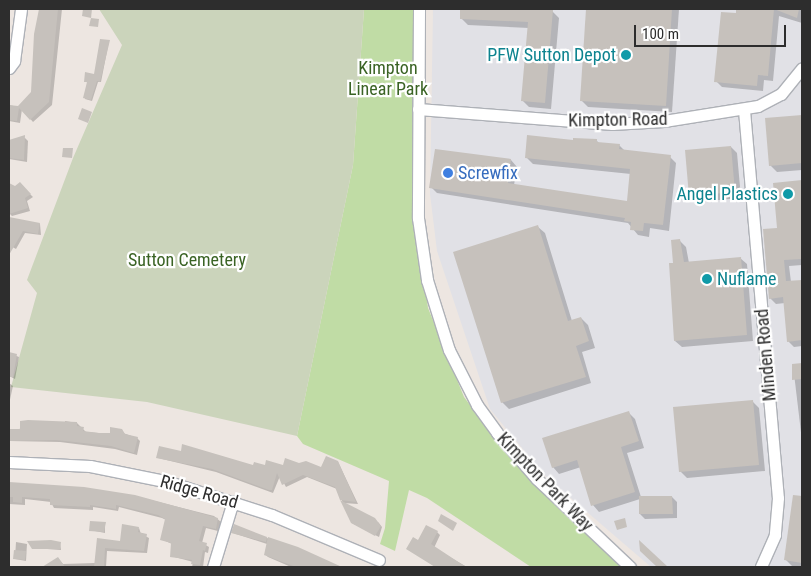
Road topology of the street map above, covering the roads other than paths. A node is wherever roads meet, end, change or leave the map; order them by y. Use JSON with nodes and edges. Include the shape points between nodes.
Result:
{"nodes":[{"id":1,"x":21,"y":9,"type":"edge"},
{"id":2,"x":419,"y":9,"type":"edge"},
{"id":3,"x":9,"y":68,"type":"edge"},
{"id":4,"x":801,"y":74,"type":"edge"},
{"id":5,"x":418,"y":109,"type":"junction"},
{"id":6,"x":744,"y":110,"type":"junction"},
{"id":7,"x":9,"y":462,"type":"edge"},
{"id":8,"x":232,"y":501,"type":"junction"},
{"id":9,"x":379,"y":560,"type":"dead end"},
{"id":10,"x":213,"y":567,"type":"edge"},
{"id":11,"x":630,"y":567,"type":"edge"},
{"id":12,"x":761,"y":567,"type":"edge"}],
"edges":[{"from":1,"to":3,"type":"street","via":[[14,61]]},
{"from":2,"to":5,"type":"street","name":"Kimpton Park Way"},
{"from":4,"to":6,"type":"street","name":"Kimpton Road","via":[[781,94]]},
{"from":5,"to":6,"type":"street","name":"Kimpton Road","via":[[612,124]]},
{"from":5,"to":11,"type":"street","name":"Kimpton Park Way","via":[[418,218],[427,280],[449,350],[477,405],[497,433],[537,479]]},
{"from":6,"to":12,"type":"street","name":"Minden Road","via":[[778,498],[775,535]]},
{"from":7,"to":8,"type":"street","name":"Ridge Road","via":[[98,468],[147,477]]},
{"from":8,"to":9,"type":"street","name":"Ridge Road"},
{"from":8,"to":10,"type":"street"}]}
